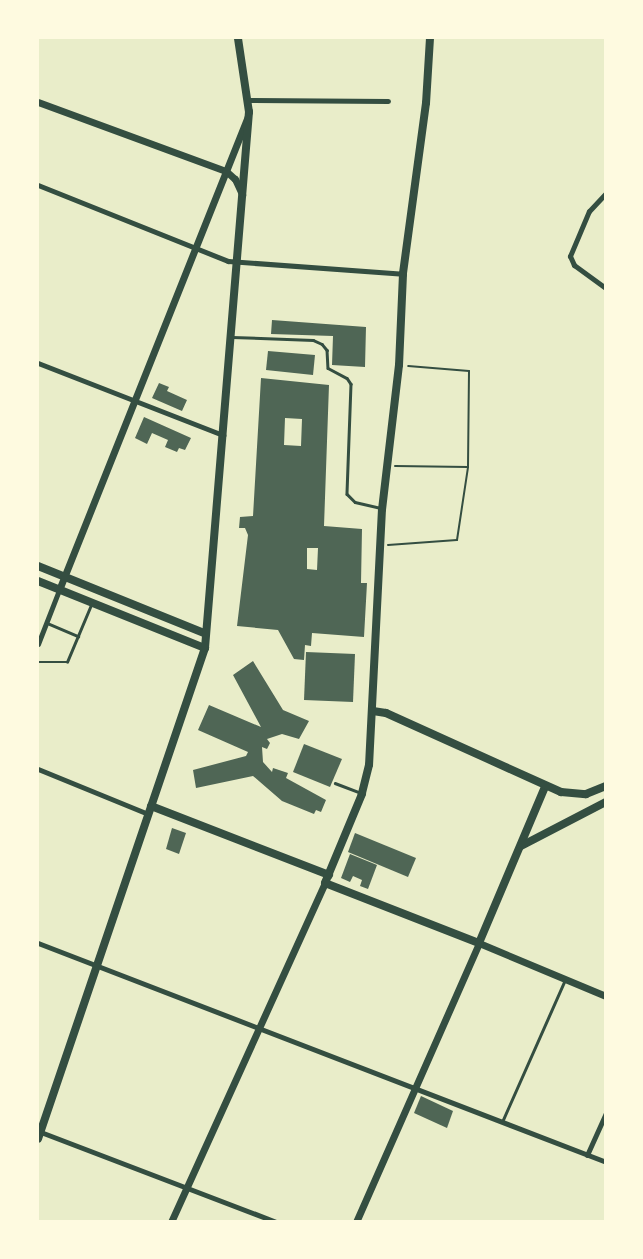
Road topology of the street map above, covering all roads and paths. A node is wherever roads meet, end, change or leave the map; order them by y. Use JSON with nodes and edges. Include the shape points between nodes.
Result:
{"nodes":[{"id":1,"x":238,"y":38,"type":"edge"},
{"id":2,"x":430,"y":38,"type":"edge"},
{"id":3,"x":250,"y":100,"type":"junction"},
{"id":4,"x":388,"y":100,"type":"dead end"},
{"id":5,"x":38,"y":102,"type":"edge"},
{"id":6,"x":249,"y":112,"type":"junction"},
{"id":7,"x":226,"y":171,"type":"junction"},
{"id":8,"x":38,"y":185,"type":"edge"},
{"id":9,"x":606,"y":193,"type":"edge"},
{"id":10,"x":243,"y":199,"type":"junction"},
{"id":11,"x":194,"y":247,"type":"junction"},
{"id":12,"x":238,"y":262,"type":"junction"},
{"id":13,"x":403,"y":274,"type":"junction"},
{"id":14,"x":606,"y":288,"type":"edge"},
{"id":15,"x":232,"y":337,"type":"junction"},
{"id":16,"x":38,"y":363,"type":"edge"},
{"id":17,"x":399,"y":365,"type":"junction"},
{"id":18,"x":137,"y":402,"type":"junction"},
{"id":19,"x":223,"y":436,"type":"junction"},
{"id":20,"x":387,"y":466,"type":"junction"},
{"id":21,"x":468,"y":467,"type":"junction"},
{"id":22,"x":382,"y":509,"type":"junction"},
{"id":23,"x":382,"y":545,"type":"junction"},
{"id":24,"x":38,"y":566,"type":"edge"},
{"id":25,"x":65,"y":576,"type":"junction"},
{"id":26,"x":38,"y":581,"type":"edge"},
{"id":27,"x":59,"y":590,"type":"junction"},
{"id":28,"x":92,"y":603,"type":"junction"},
{"id":29,"x":46,"y":622,"type":"junction"},
{"id":30,"x":206,"y":634,"type":"junction"},
{"id":31,"x":78,"y":636,"type":"junction"},
{"id":32,"x":38,"y":644,"type":"edge"},
{"id":33,"x":205,"y":648,"type":"junction"},
{"id":34,"x":38,"y":662,"type":"edge"},
{"id":35,"x":373,"y":711,"type":"junction"},
{"id":36,"x":38,"y":769,"type":"edge"},
{"id":37,"x":335,"y":783,"type":"dead end"},
{"id":38,"x":545,"y":786,"type":"junction"},
{"id":39,"x":606,"y":787,"type":"edge"},
{"id":40,"x":362,"y":794,"type":"junction"},
{"id":41,"x":605,"y":802,"type":"edge"},
{"id":42,"x":149,"y":810,"type":"junction"},
{"id":43,"x":521,"y":846,"type":"junction"},
{"id":44,"x":329,"y":876,"type":"junction"},
{"id":45,"x":325,"y":884,"type":"junction"},
{"id":46,"x":38,"y":942,"type":"edge"},
{"id":47,"x":479,"y":943,"type":"junction"},
{"id":48,"x":97,"y":965,"type":"junction"},
{"id":49,"x":565,"y":979,"type":"junction"},
{"id":50,"x":606,"y":996,"type":"edge"},
{"id":51,"x":260,"y":1029,"type":"junction"},
{"id":52,"x":415,"y":1088,"type":"junction"},
{"id":53,"x":606,"y":1113,"type":"edge"},
{"id":54,"x":502,"y":1122,"type":"junction"},
{"id":55,"x":38,"y":1134,"type":"edge"},
{"id":56,"x":587,"y":1155,"type":"junction"},
{"id":57,"x":606,"y":1162,"type":"edge"},
{"id":58,"x":187,"y":1188,"type":"junction"},
{"id":59,"x":171,"y":1222,"type":"edge"},
{"id":60,"x":276,"y":1222,"type":"edge"},
{"id":61,"x":356,"y":1222,"type":"edge"}],
"edges":[{"from":1,"to":3,"type":"main road"},
{"from":2,"to":13,"type":"main road","via":[[426,103]]},
{"from":3,"to":4,"type":"street"},
{"from":3,"to":6,"type":"main road"},
{"from":5,"to":7,"type":"street"},
{"from":6,"to":7,"type":"street"},
{"from":6,"to":10,"type":"main road"},
{"from":7,"to":10,"type":"street","via":[[238,184]]},
{"from":7,"to":11,"type":"street"},
{"from":8,"to":11,"type":"street"},
{"from":9,"to":14,"type":"street","via":[[584,220],[571,260]]},
{"from":10,"to":12,"type":"main road"},
{"from":11,"to":12,"type":"street"},
{"from":11,"to":18,"type":"street"},
{"from":12,"to":13,"type":"street"},
{"from":12,"to":15,"type":"main road"},
{"from":13,"to":17,"type":"main road"},
{"from":15,"to":19,"type":"main road"},
{"from":15,"to":22,"type":"lane","via":[[313,340],[322,344],[327,350],[328,368],[347,378],[351,384],[347,494],[356,502]]},
{"from":16,"to":18,"type":"street"},
{"from":17,"to":20,"type":"main road"},
{"from":17,"to":21,"type":"path","via":[[469,371]]},
{"from":18,"to":19,"type":"street"},
{"from":18,"to":25,"type":"street"},
{"from":19,"to":30,"type":"main road"},
{"from":20,"to":21,"type":"path"},
{"from":20,"to":22,"type":"main road"},
{"from":21,"to":23,"type":"path","via":[[457,540]]},
{"from":22,"to":23,"type":"main road"},
{"from":23,"to":35,"type":"main road"},
{"from":24,"to":25,"type":"main road"},
{"from":25,"to":27,"type":"street"},
{"from":25,"to":30,"type":"main road"},
{"from":26,"to":27,"type":"main road"},
{"from":27,"to":28,"type":"main road"},
{"from":27,"to":29,"type":"street"},
{"from":28,"to":31,"type":"lane"},
{"from":28,"to":33,"type":"main road"},
{"from":29,"to":31,"type":"lane"},
{"from":29,"to":32,"type":"street"},
{"from":30,"to":33,"type":"main road"},
{"from":31,"to":34,"type":"lane","via":[[67,662]]},
{"from":33,"to":42,"type":"main road"},
{"from":35,"to":38,"type":"main road","via":[[386,713]]},
{"from":35,"to":40,"type":"main road","via":[[369,765]]},
{"from":36,"to":42,"type":"street"},
{"from":37,"to":40,"type":"lane"},
{"from":38,"to":39,"type":"main road","via":[[577,795]]},
{"from":38,"to":43,"type":"main road"},
{"from":39,"to":41,"type":"main road"},
{"from":40,"to":44,"type":"main road"},
{"from":41,"to":43,"type":"main road"},
{"from":42,"to":44,"type":"main road"},
{"from":42,"to":48,"type":"main road"},
{"from":43,"to":47,"type":"main road"},
{"from":44,"to":45,"type":"main road"},
{"from":45,"to":47,"type":"main road"},
{"from":45,"to":51,"type":"street"},
{"from":46,"to":48,"type":"street"},
{"from":47,"to":49,"type":"street"},
{"from":47,"to":52,"type":"street"},
{"from":48,"to":51,"type":"street"},
{"from":48,"to":55,"type":"main road"},
{"from":49,"to":50,"type":"street"},
{"from":49,"to":54,"type":"lane"},
{"from":51,"to":52,"type":"street"},
{"from":51,"to":58,"type":"street"},
{"from":52,"to":54,"type":"street"},
{"from":52,"to":61,"type":"street"},
{"from":53,"to":56,"type":"street"},
{"from":54,"to":56,"type":"street"},
{"from":55,"to":58,"type":"street"},
{"from":56,"to":57,"type":"street"},
{"from":58,"to":59,"type":"street"},
{"from":58,"to":60,"type":"street"}]}
